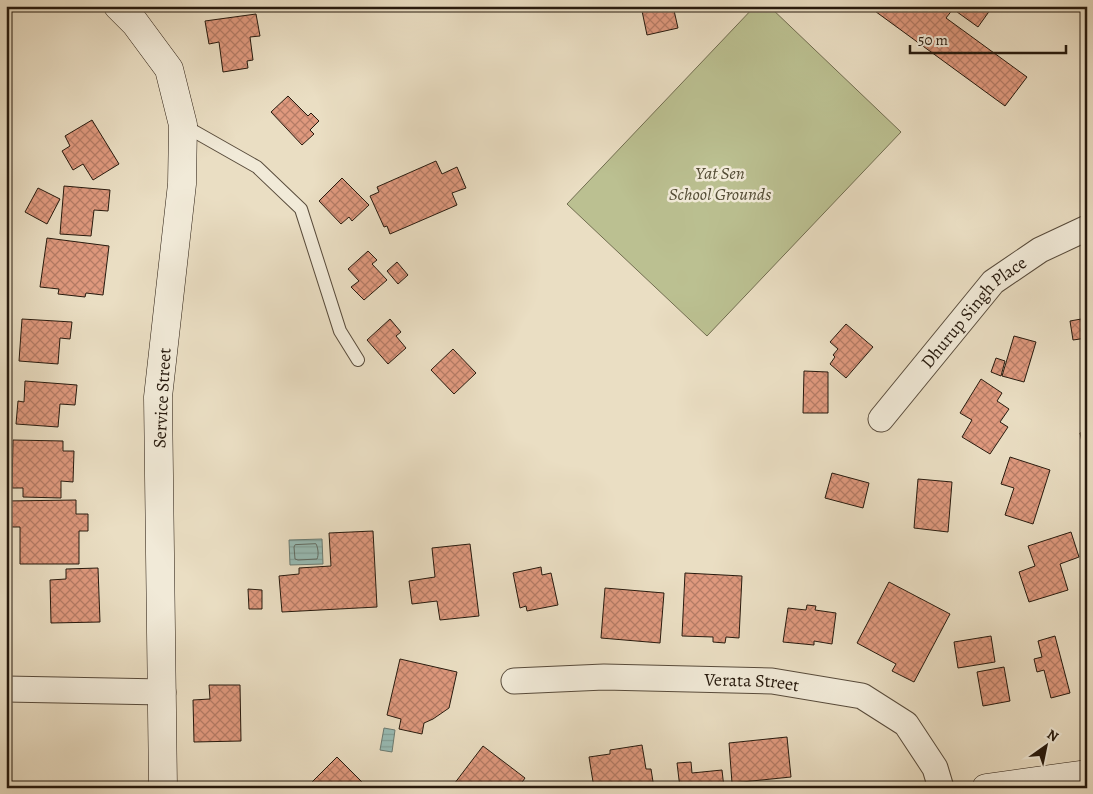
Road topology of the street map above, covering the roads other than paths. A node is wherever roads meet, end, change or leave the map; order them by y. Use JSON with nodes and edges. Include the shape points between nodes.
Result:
{"nodes":[{"id":1,"x":126,"y":14,"type":"edge"},
{"id":2,"x":183,"y":125,"type":"junction"},
{"id":3,"x":1087,"y":228,"type":"edge"},
{"id":4,"x":358,"y":360,"type":"dead end"},
{"id":5,"x":881,"y":419,"type":"dead end"},
{"id":6,"x":514,"y":681,"type":"dead end"},
{"id":7,"x":6,"y":689,"type":"edge"},
{"id":8,"x":163,"y":692,"type":"junction"},
{"id":9,"x":1087,"y":774,"type":"edge"},
{"id":10,"x":164,"y":788,"type":"edge"},
{"id":11,"x":941,"y":788,"type":"edge"},
{"id":12,"x":986,"y":788,"type":"edge"}],
"edges":[{"from":1,"to":2,"type":"main road","name":"Service Street","via":[[169,69]]},
{"from":2,"to":4,"type":"lane","via":[[257,167],[301,209],[340,331]]},
{"from":2,"to":8,"type":"main road","name":"Service Street","via":[[182,184],[158,397]]},
{"from":3,"to":5,"type":"street","name":"Dhurup Singh Place","via":[[1040,250],[993,282]]},
{"from":6,"to":11,"type":"street","name":"Verata Street","via":[[604,677],[772,680],[862,696],[906,724],[935,768]]},
{"from":7,"to":8,"type":"street"},
{"from":8,"to":10,"type":"main road","name":"Service Street"},
{"from":9,"to":12,"type":"main road"}]}
